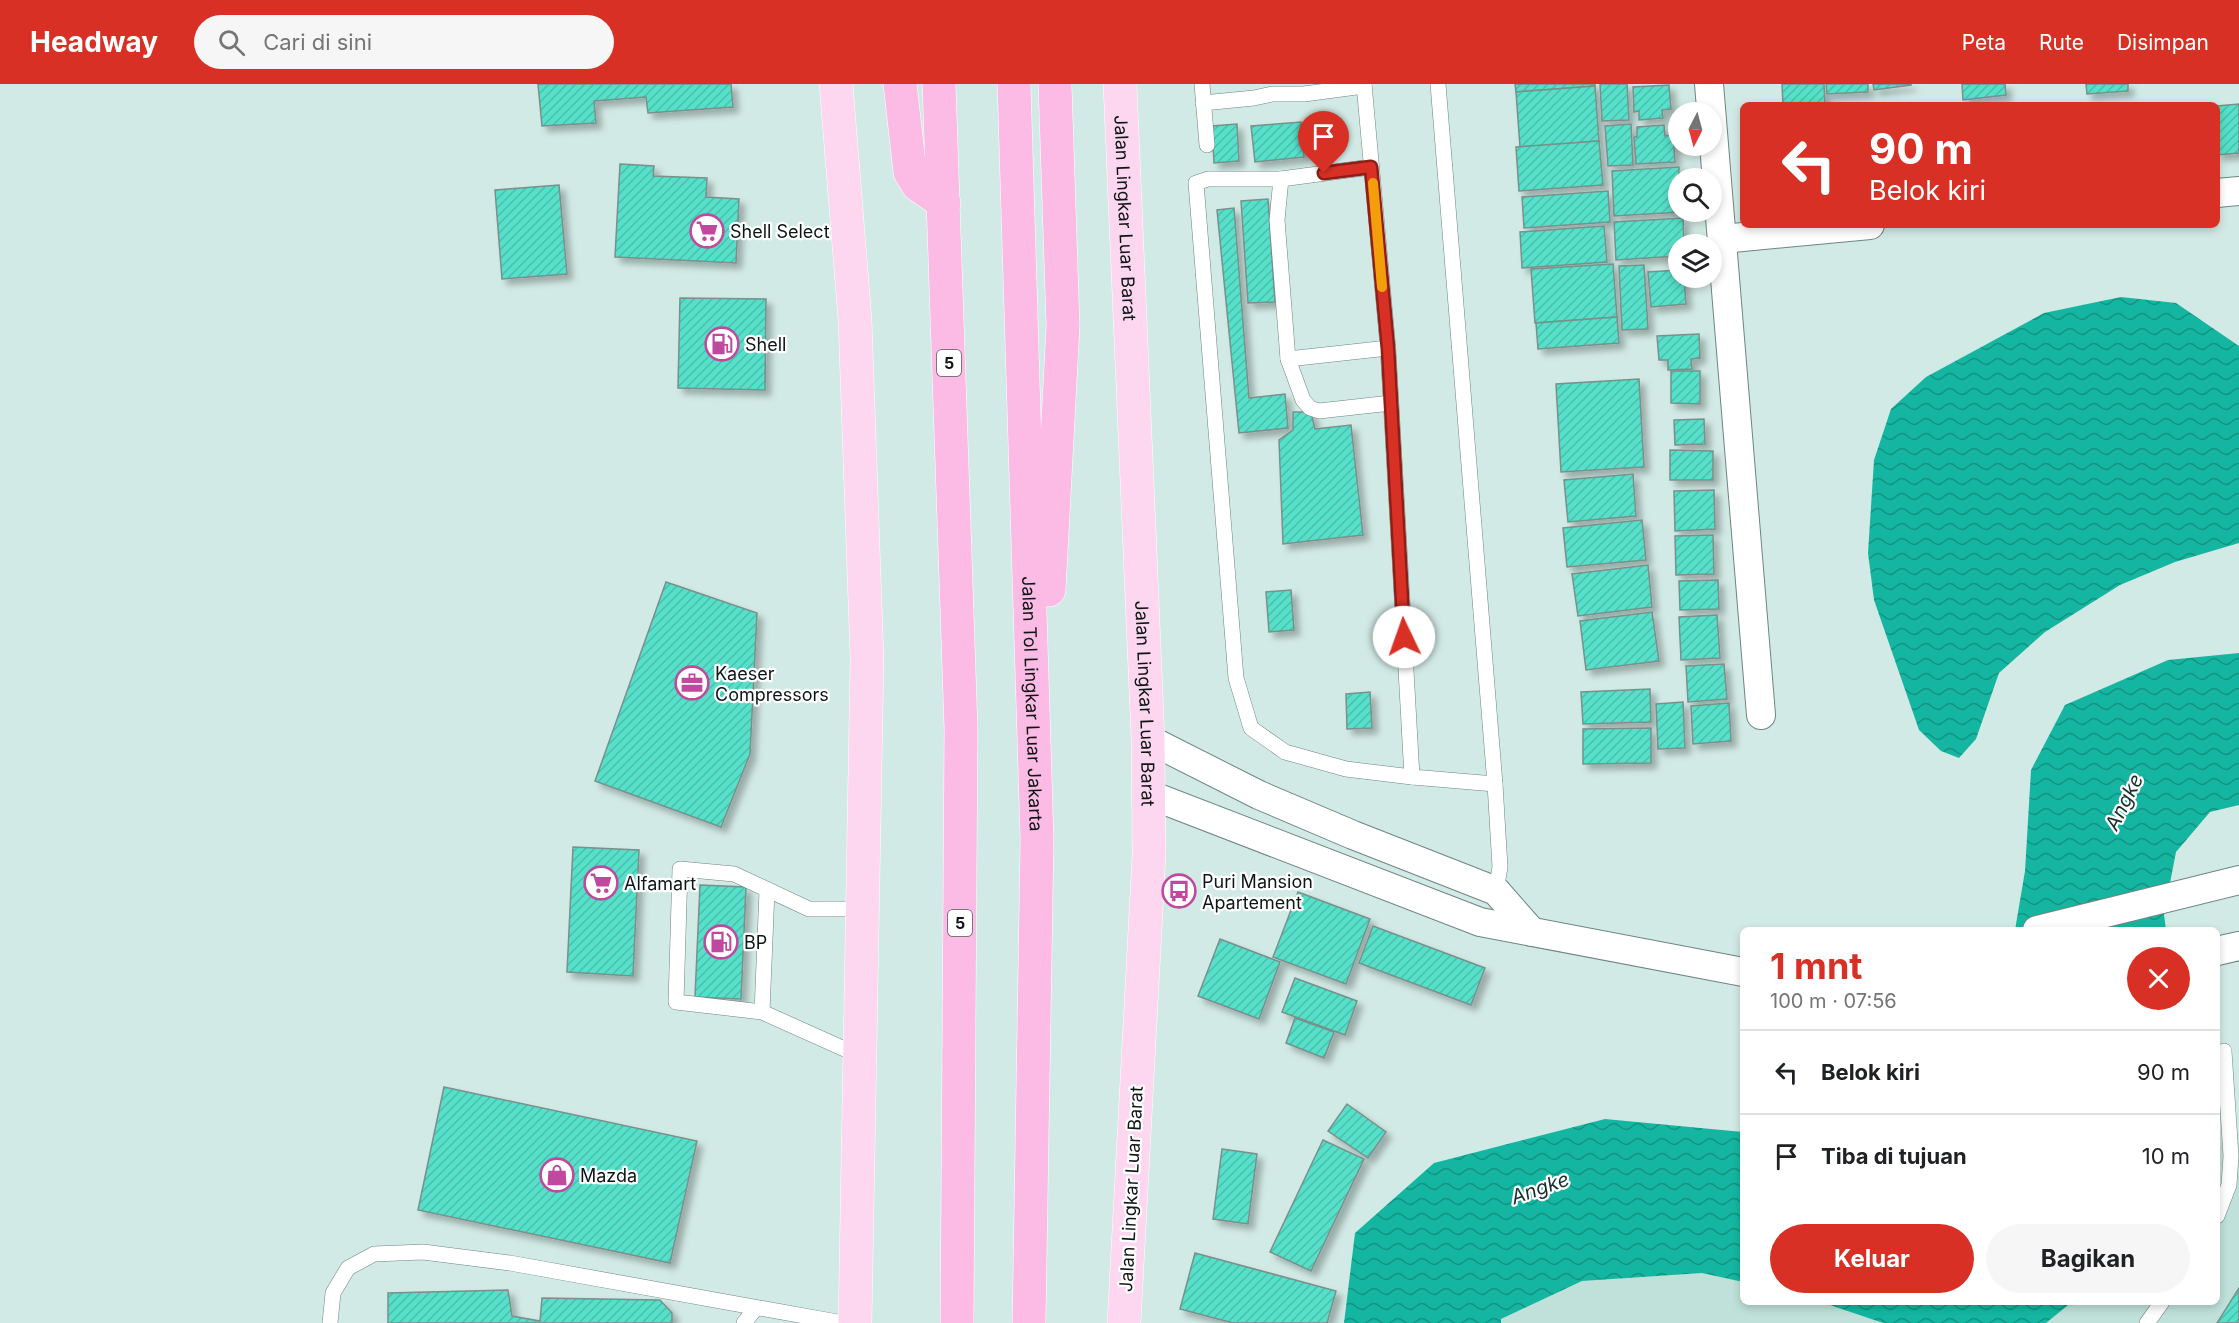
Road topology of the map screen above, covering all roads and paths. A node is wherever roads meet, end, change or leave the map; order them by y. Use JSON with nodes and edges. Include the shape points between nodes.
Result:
{"nodes":[{"id":1,"x":836,"y":84,"type":"edge"},
{"id":2,"x":900,"y":84,"type":"edge"},
{"id":3,"x":939,"y":84,"type":"edge"},
{"id":4,"x":1014,"y":84,"type":"edge"},
{"id":5,"x":1055,"y":84,"type":"edge"},
{"id":6,"x":1120,"y":84,"type":"edge"},
{"id":7,"x":1202,"y":84,"type":"edge"},
{"id":8,"x":1438,"y":84,"type":"edge"},
{"id":9,"x":1709,"y":84,"type":"edge"},
{"id":10,"x":1364,"y":85,"type":"edge"},
{"id":11,"x":1271,"y":89,"type":"edge"},
{"id":12,"x":1203,"y":103,"type":"junction"},
{"id":13,"x":1207,"y":145,"type":"dead end"},
{"id":14,"x":1371,"y":167,"type":"junction"},
{"id":15,"x":1281,"y":179,"type":"junction"},
{"id":16,"x":2239,"y":191,"type":"edge"},
{"id":17,"x":2220,"y":193,"type":"edge"},
{"id":18,"x":944,"y":203,"type":"junction"},
{"id":19,"x":1838,"y":228,"type":"edge"},
{"id":20,"x":1722,"y":234,"type":"edge"},
{"id":21,"x":1722,"y":239,"type":"joint"},
{"id":22,"x":1388,"y":348,"type":"junction"},
{"id":23,"x":1288,"y":359,"type":"junction"},
{"id":24,"x":1391,"y":403,"type":"junction"},
{"id":25,"x":1761,"y":715,"type":"dead end"},
{"id":26,"x":1148,"y":739,"type":"junction"},
{"id":27,"x":1412,"y":777,"type":"junction"},
{"id":28,"x":1495,"y":784,"type":"junction"},
{"id":29,"x":1148,"y":794,"type":"junction"},
{"id":30,"x":1037,"y":840,"type":"junction"},
{"id":31,"x":2239,"y":880,"type":"edge"},
{"id":32,"x":767,"y":890,"type":"junction"},
{"id":33,"x":1496,"y":891,"type":"junction"},
{"id":34,"x":862,"y":909,"type":"junction"},
{"id":35,"x":1480,"y":922,"type":"junction"},
{"id":36,"x":2049,"y":927,"type":"edge"},
{"id":37,"x":1532,"y":932,"type":"junction"},
{"id":38,"x":2239,"y":946,"type":"edge"},
{"id":39,"x":2220,"y":950,"type":"edge"},
{"id":40,"x":1740,"y":971,"type":"edge"},
{"id":41,"x":762,"y":1012,"type":"junction"},
{"id":42,"x":2224,"y":1051,"type":"dead end"},
{"id":43,"x":860,"y":1056,"type":"junction"},
{"id":44,"x":2220,"y":1208,"type":"edge"},
{"id":45,"x":2160,"y":1305,"type":"edge"},
{"id":46,"x":756,"y":1308,"type":"junction"},
{"id":47,"x":330,"y":1323,"type":"edge"},
{"id":48,"x":744,"y":1323,"type":"edge"},
{"id":49,"x":843,"y":1323,"type":"edge"},
{"id":50,"x":855,"y":1323,"type":"edge"},
{"id":51,"x":957,"y":1323,"type":"edge"},
{"id":52,"x":1029,"y":1323,"type":"edge"},
{"id":53,"x":1124,"y":1323,"type":"edge"},
{"id":54,"x":2147,"y":1323,"type":"edge"}],
"edges":[{"from":1,"to":34,"type":"main road","via":[[855,320],[867,647]]},
{"from":2,"to":18,"type":"highway","via":[[910,172],[918,184]]},
{"from":3,"to":18,"type":"highway","number":"5"},
{"from":4,"to":30,"type":"highway","name":"Jalan Tol Lingkar Luar Jakarta"},
{"from":5,"to":30,"type":"highway","via":[[1063,326]]},
{"from":6,"to":26,"type":"main road","name":"Jalan Lingkar Luar Barat"},
{"from":7,"to":12,"type":"lane"},
{"from":8,"to":28,"type":"lane"},
{"from":9,"to":20,"type":"street"},
{"from":10,"to":11,"type":"lane","via":[[1304,94]]},
{"from":10,"to":14,"type":"lane"},
{"from":11,"to":12,"type":"lane","via":[[1254,98]]},
{"from":12,"to":13,"type":"lane"},
{"from":14,"to":15,"type":"lane"},
{"from":14,"to":22,"type":"lane"},
{"from":15,"to":23,"type":"lane","via":[[1277,220]]},
{"from":15,"to":27,"type":"lane","via":[[1208,179],[1196,183],[1236,678],[1251,728],[1285,752],[1346,769]]},
{"from":16,"to":17,"type":"street"},
{"from":18,"to":51,"type":"highway","number":"5","via":[[961,729]]},
{"from":19,"to":21,"type":"street"},
{"from":21,"to":25,"type":"street"},
{"from":22,"to":23,"type":"lane"},
{"from":22,"to":24,"type":"lane"},
{"from":23,"to":24,"type":"lane","via":[[1303,400],[1310,408],[1319,411]]},
{"from":24,"to":27,"type":"lane"},
{"from":26,"to":29,"type":"main road","name":"Jalan Lingkar Luar Barat"},
{"from":26,"to":33,"type":"street","via":[[1259,795]]},
{"from":27,"to":28,"type":"lane"},
{"from":28,"to":33,"type":"lane","via":[[1500,867]]},
{"from":29,"to":35,"type":"street"},
{"from":29,"to":53,"type":"main road","name":"Jalan Lingkar Luar Barat","via":[[1148,900]]},
{"from":30,"to":52,"type":"highway","name":"Jalan Tol Lingkar Luar Jakarta"},
{"from":31,"to":36,"type":"street"},
{"from":32,"to":34,"type":"lane","via":[[809,909]]},
{"from":32,"to":41,"type":"lane"},
{"from":32,"to":41,"type":"lane","via":[[734,874],[680,869],[676,1002]]},
{"from":33,"to":35,"type":"street"},
{"from":33,"to":37,"type":"street"},
{"from":34,"to":43,"type":"main road"},
{"from":35,"to":37,"type":"street"},
{"from":37,"to":40,"type":"street"},
{"from":38,"to":39,"type":"street"},
{"from":41,"to":43,"type":"lane"},
{"from":42,"to":44,"type":"lane","via":[[2231,1156],[2229,1185]]},
{"from":43,"to":50,"type":"main road"},
{"from":45,"to":54,"type":"lane"},
{"from":46,"to":47,"type":"lane","via":[[510,1263],[423,1252],[374,1254],[348,1268],[333,1293]]},
{"from":46,"to":48,"type":"lane"},
{"from":46,"to":49,"type":"lane"}]}
